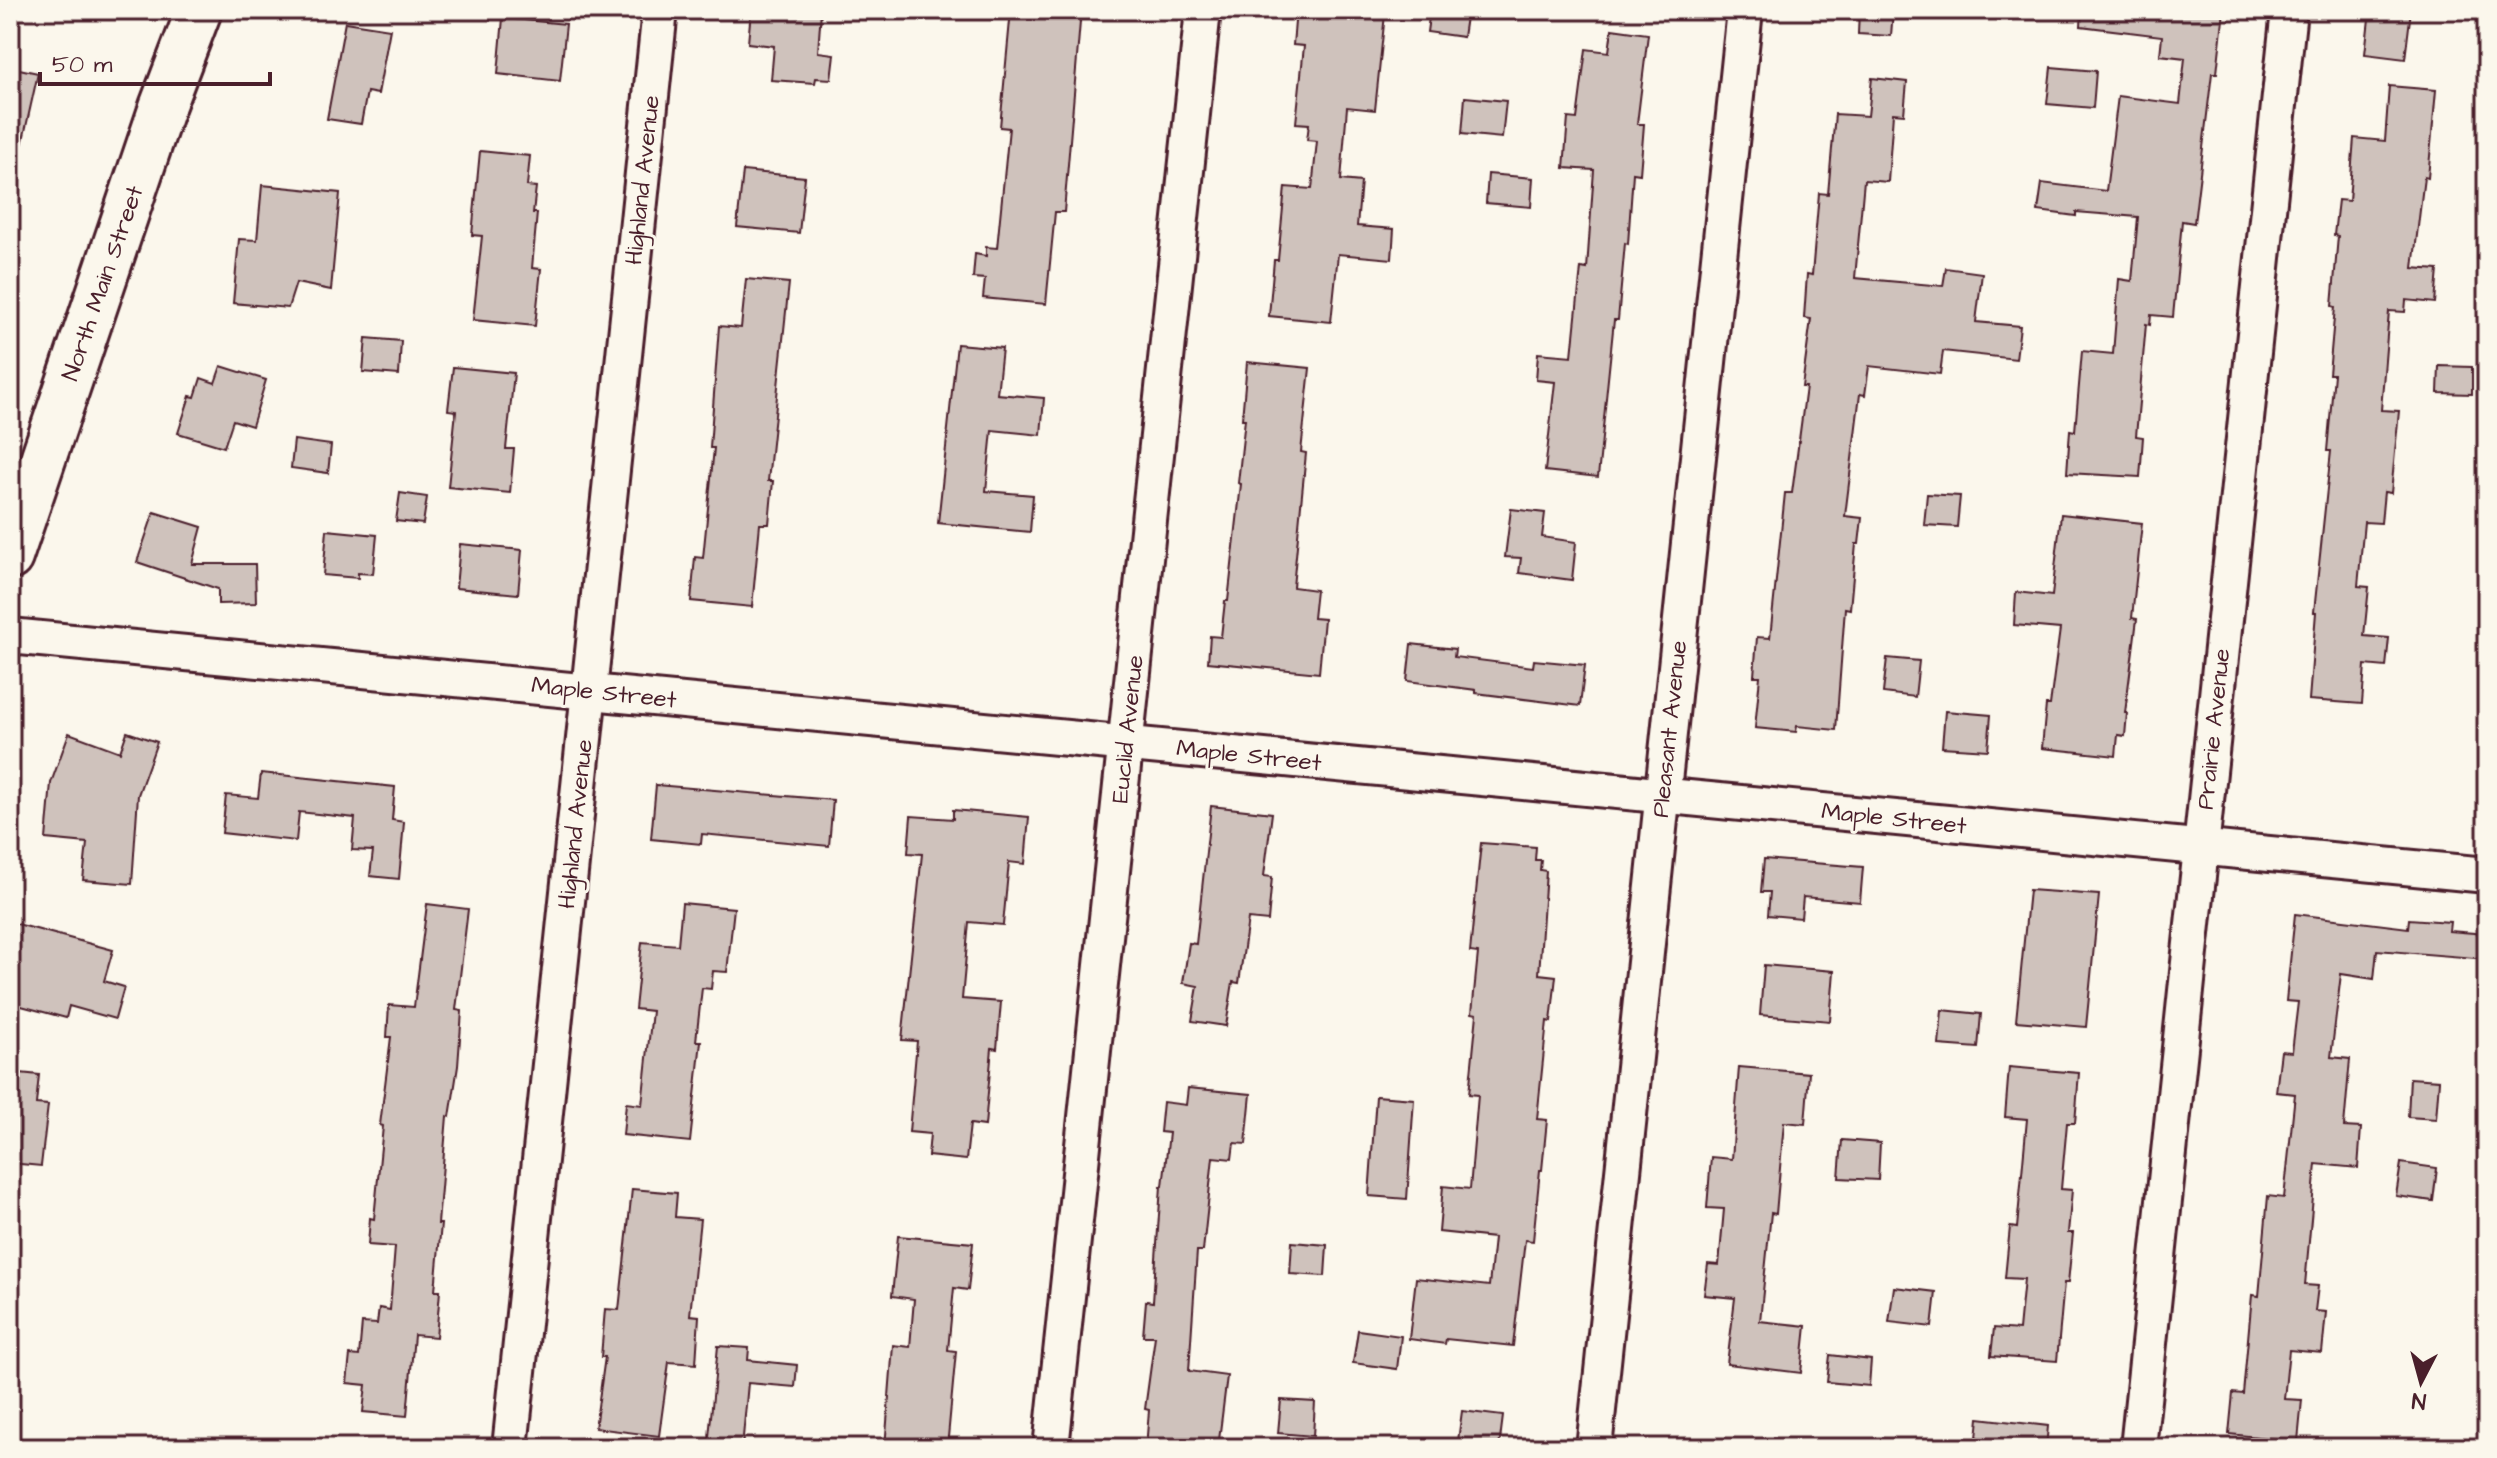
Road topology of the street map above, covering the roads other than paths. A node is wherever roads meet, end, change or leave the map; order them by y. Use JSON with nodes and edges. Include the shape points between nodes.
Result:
{"nodes":[{"id":1,"x":199,"y":10,"type":"edge"},
{"id":2,"x":660,"y":10,"type":"edge"},
{"id":3,"x":1203,"y":10,"type":"edge"},
{"id":4,"x":1745,"y":10,"type":"edge"},
{"id":5,"x":2289,"y":10,"type":"edge"},
{"id":6,"x":10,"y":557,"type":"edge"},
{"id":7,"x":10,"y":636,"type":"edge"},
{"id":8,"x":589,"y":691,"type":"junction"},
{"id":9,"x":1126,"y":743,"type":"junction"},
{"id":10,"x":1662,"y":796,"type":"junction"},
{"id":11,"x":2201,"y":848,"type":"junction"},
{"id":12,"x":2487,"y":875,"type":"edge"},
{"id":13,"x":510,"y":1448,"type":"edge"},
{"id":14,"x":1051,"y":1448,"type":"edge"},
{"id":15,"x":1594,"y":1448,"type":"edge"},
{"id":16,"x":2138,"y":1448,"type":"edge"}],
"edges":[{"from":1,"to":6,"type":"street","name":"North Main Street"},
{"from":2,"to":8,"type":"street","name":"Highland Avenue"},
{"from":3,"to":9,"type":"street","name":"Euclid Avenue"},
{"from":4,"to":10,"type":"street","name":"Pleasant Avenue"},
{"from":5,"to":11,"type":"street","name":"Prairie Avenue"},
{"from":7,"to":8,"type":"street","name":"Maple Street"},
{"from":8,"to":9,"type":"street","name":"Maple Street"},
{"from":8,"to":13,"type":"street","name":"Highland Avenue"},
{"from":9,"to":10,"type":"street","name":"Maple Street"},
{"from":9,"to":14,"type":"street","name":"Euclid Avenue"},
{"from":10,"to":11,"type":"street","name":"Maple Street"},
{"from":10,"to":15,"type":"street","name":"Pleasant Avenue"},
{"from":11,"to":12,"type":"street","name":"Maple Street"},
{"from":11,"to":16,"type":"street","name":"Prairie Avenue"}]}
